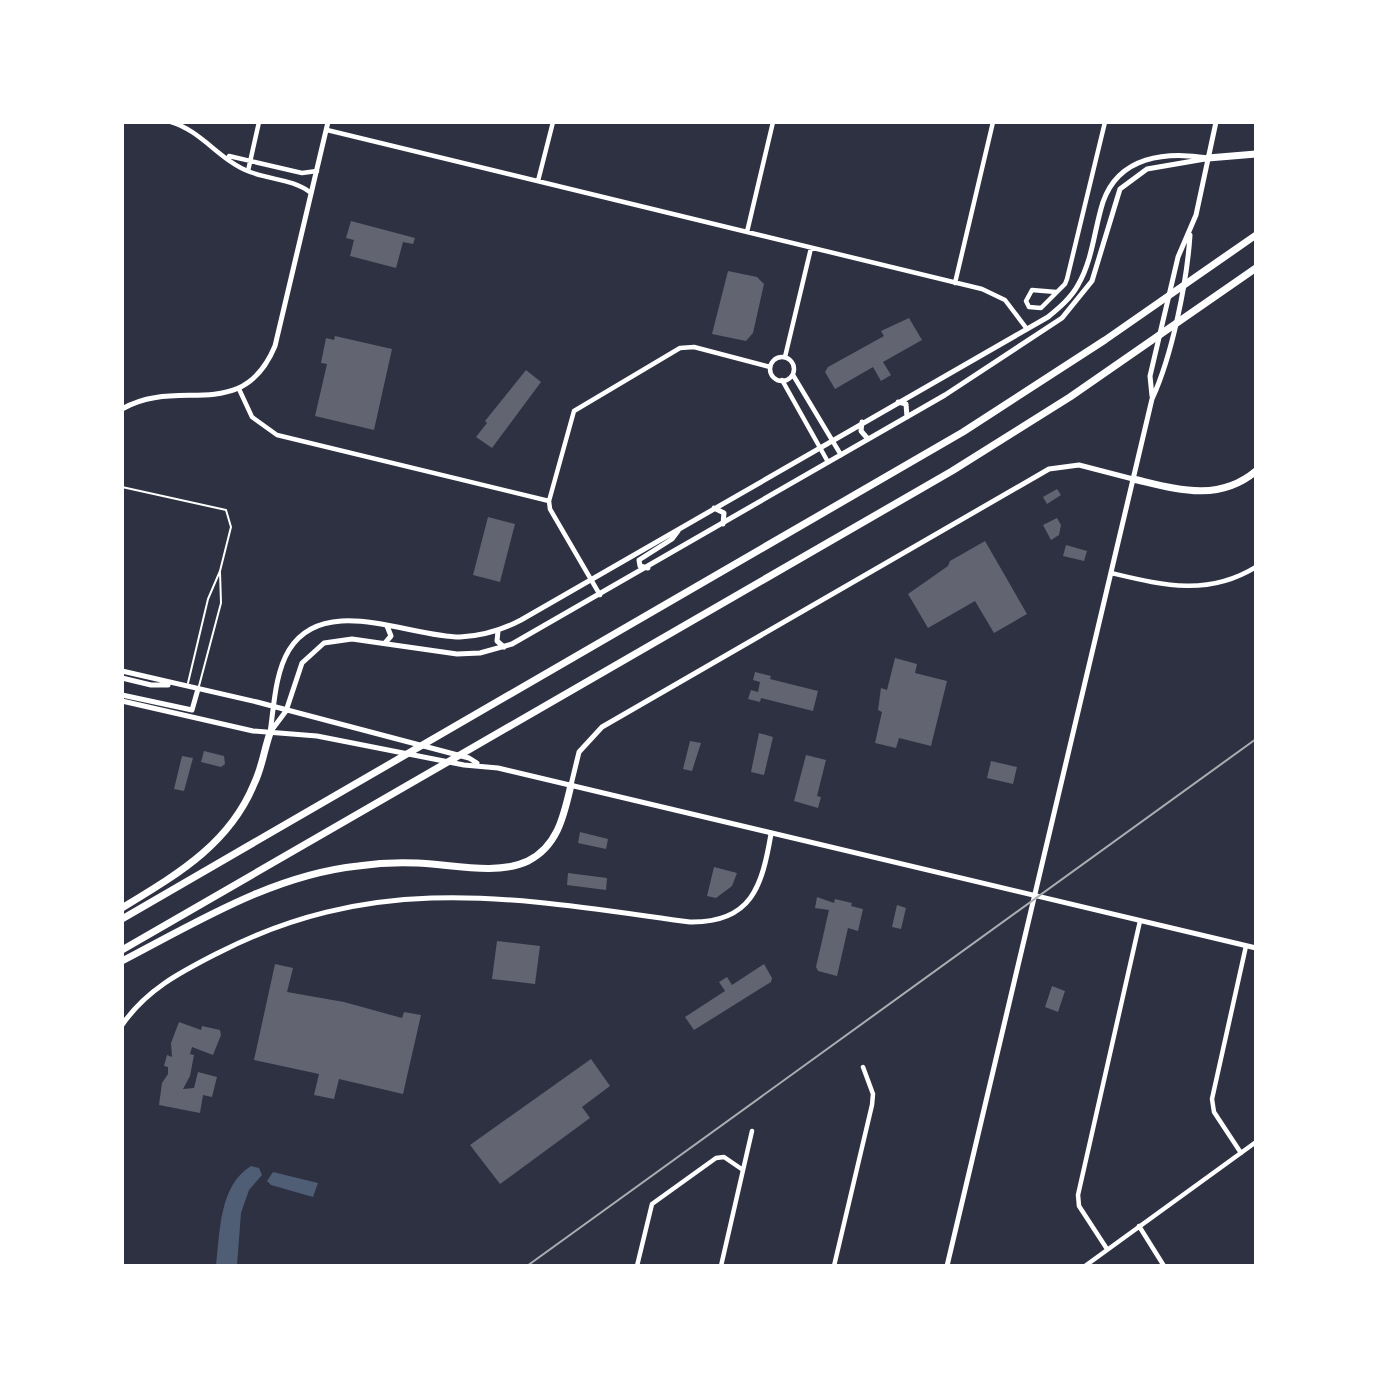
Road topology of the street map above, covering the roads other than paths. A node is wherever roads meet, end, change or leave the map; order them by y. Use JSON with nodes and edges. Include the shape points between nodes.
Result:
{"nodes":[{"id":1,"x":171,"y":122,"type":"edge"},
{"id":2,"x":259,"y":122,"type":"edge"},
{"id":3,"x":328,"y":122,"type":"edge"},
{"id":4,"x":553,"y":122,"type":"edge"},
{"id":5,"x":773,"y":122,"type":"edge"},
{"id":6,"x":993,"y":122,"type":"edge"},
{"id":7,"x":1105,"y":122,"type":"edge"},
{"id":8,"x":1216,"y":122,"type":"edge"},
{"id":9,"x":327,"y":130,"type":"junction"},
{"id":10,"x":1255,"y":154,"type":"edge"},
{"id":11,"x":225,"y":155,"type":"junction"},
{"id":12,"x":1208,"y":158,"type":"junction"},
{"id":13,"x":250,"y":160,"type":"junction"},
{"id":14,"x":248,"y":171,"type":"junction"},
{"id":15,"x":317,"y":171,"type":"junction"},
{"id":16,"x":538,"y":181,"type":"junction"},
{"id":17,"x":312,"y":193,"type":"junction"},
{"id":18,"x":747,"y":232,"type":"junction"},
{"id":19,"x":1190,"y":235,"type":"junction"},
{"id":20,"x":1255,"y":235,"type":"edge"},
{"id":21,"x":811,"y":248,"type":"junction"},
{"id":22,"x":1255,"y":268,"type":"edge"},
{"id":23,"x":955,"y":283,"type":"junction"},
{"id":24,"x":1056,"y":292,"type":"junction"},
{"id":25,"x":1027,"y":329,"type":"junction"},
{"id":26,"x":785,"y":357,"type":"junction"},
{"id":27,"x":770,"y":367,"type":"junction"},
{"id":28,"x":793,"y":375,"type":"junction"},
{"id":29,"x":937,"y":379,"type":"junction"},
{"id":30,"x":782,"y":380,"type":"junction"},
{"id":31,"x":239,"y":389,"type":"junction"},
{"id":32,"x":945,"y":395,"type":"junction"},
{"id":33,"x":1152,"y":399,"type":"junction"},
{"id":34,"x":898,"y":402,"type":"junction"},
{"id":35,"x":122,"y":409,"type":"edge"},
{"id":36,"x":907,"y":417,"type":"junction"},
{"id":37,"x":862,"y":422,"type":"junction"},
{"id":38,"x":868,"y":439,"type":"junction"},
{"id":39,"x":832,"y":440,"type":"junction"},
{"id":40,"x":819,"y":447,"type":"junction"},
{"id":41,"x":841,"y":455,"type":"junction"},
{"id":42,"x":828,"y":462,"type":"junction"},
{"id":43,"x":1255,"y":471,"type":"edge"},
{"id":44,"x":1133,"y":479,"type":"junction"},
{"id":45,"x":122,"y":487,"type":"edge"},
{"id":46,"x":549,"y":501,"type":"junction"},
{"id":47,"x":714,"y":508,"type":"junction"},
{"id":48,"x":723,"y":524,"type":"junction"},
{"id":49,"x":679,"y":529,"type":"junction"},
{"id":50,"x":648,"y":568,"type":"junction"},
{"id":51,"x":1255,"y":568,"type":"edge"},
{"id":52,"x":220,"y":571,"type":"junction"},
{"id":53,"x":1111,"y":573,"type":"junction"},
{"id":54,"x":591,"y":580,"type":"junction"},
{"id":55,"x":600,"y":595,"type":"junction"},
{"id":56,"x":387,"y":626,"type":"junction"},
{"id":57,"x":498,"y":631,"type":"junction"},
{"id":58,"x":384,"y":643,"type":"junction"},
{"id":59,"x":504,"y":647,"type":"junction"},
{"id":60,"x":122,"y":671,"type":"edge"},
{"id":61,"x":122,"y":678,"type":"edge"},
{"id":62,"x":178,"y":684,"type":"junction"},
{"id":63,"x":187,"y":686,"type":"junction"},
{"id":64,"x":198,"y":689,"type":"junction"},
{"id":65,"x":122,"y":695,"type":"edge"},
{"id":66,"x":122,"y":701,"type":"edge"},
{"id":67,"x":274,"y":707,"type":"junction"},
{"id":68,"x":286,"y":710,"type":"junction"},
{"id":69,"x":270,"y":733,"type":"junction"},
{"id":70,"x":477,"y":764,"type":"junction"},
{"id":71,"x":571,"y":785,"type":"junction"},
{"id":72,"x":772,"y":834,"type":"junction"},
{"id":73,"x":1034,"y":898,"type":"junction"},
{"id":74,"x":122,"y":908,"type":"edge"},
{"id":75,"x":122,"y":919,"type":"edge"},
{"id":76,"x":1140,"y":921,"type":"junction"},
{"id":77,"x":1246,"y":946,"type":"junction"},
{"id":78,"x":1255,"y":948,"type":"edge"},
{"id":79,"x":122,"y":950,"type":"edge"},
{"id":80,"x":122,"y":961,"type":"edge"},
{"id":81,"x":122,"y":1025,"type":"edge"},
{"id":82,"x":863,"y":1067,"type":"dead end"},
{"id":83,"x":752,"y":1130,"type":"dead end"},
{"id":84,"x":1255,"y":1142,"type":"edge"},
{"id":85,"x":1241,"y":1153,"type":"junction"},
{"id":86,"x":743,"y":1170,"type":"junction"},
{"id":87,"x":1139,"y":1226,"type":"junction"},
{"id":88,"x":1107,"y":1250,"type":"junction"},
{"id":89,"x":637,"y":1265,"type":"edge"},
{"id":90,"x":722,"y":1265,"type":"edge"},
{"id":91,"x":834,"y":1265,"type":"edge"},
{"id":92,"x":947,"y":1265,"type":"edge"},
{"id":93,"x":1084,"y":1265,"type":"edge"},
{"id":94,"x":1164,"y":1265,"type":"edge"}],
"edges":[{"from":1,"to":11,"type":"street","via":[[201,136]]},
{"from":2,"to":13,"type":"street"},
{"from":3,"to":9,"type":"main road"},
{"from":4,"to":16,"type":"street"},
{"from":5,"to":18,"type":"street"},
{"from":6,"to":23,"type":"street"},
{"from":7,"to":24,"type":"street","via":[[1067,279]]},
{"from":8,"to":12,"type":"main road"},
{"from":9,"to":15,"type":"main road"},
{"from":9,"to":16,"type":"street"},
{"from":10,"to":12,"type":"highway"},
{"from":11,"to":13,"type":"street"},
{"from":11,"to":14,"type":"street"},
{"from":12,"to":19,"type":"main road"},
{"from":12,"to":25,"type":"main road","via":[[1187,154],[1149,158],[1121,172],[1104,200],[1077,287],[1048,317]]},
{"from":12,"to":32,"type":"main road","via":[[1147,169],[1120,189],[1099,263],[1079,301],[1062,318]]},
{"from":13,"to":14,"type":"street"},
{"from":13,"to":15,"type":"street","via":[[302,173]]},
{"from":14,"to":17,"type":"street","via":[[299,184]]},
{"from":15,"to":17,"type":"main road"},
{"from":16,"to":18,"type":"street"},
{"from":17,"to":31,"type":"main road","via":[[275,346],[260,373]]},
{"from":18,"to":21,"type":"street"},
{"from":19,"to":33,"type":"main road","via":[[1164,366]]},
{"from":19,"to":33,"type":"main road","via":[[1178,257],[1150,376]]},
{"from":20,"to":75,"type":"highway","via":[[963,432]]},
{"from":21,"to":23,"type":"street"},
{"from":21,"to":26,"type":"street"},
{"from":22,"to":79,"type":"highway","via":[[1138,352],[952,471]]},
{"from":23,"to":25,"type":"street","via":[[1005,300]]},
{"from":24,"to":24,"type":"street","via":[[1032,290],[1026,301],[1029,307],[1041,308]]},
{"from":25,"to":29,"type":"main road"},
{"from":26,"to":27,"type":"street","via":[[777,358]]},
{"from":26,"to":28,"type":"street","via":[[793,364]]},
{"from":27,"to":30,"type":"street","via":[[772,375]]},
{"from":27,"to":46,"type":"street","via":[[694,347],[680,348],[582,404],[568,422]]},
{"from":28,"to":30,"type":"street"},
{"from":28,"to":39,"type":"street"},
{"from":29,"to":32,"type":"main road"},
{"from":29,"to":34,"type":"main road"},
{"from":30,"to":40,"type":"street"},
{"from":31,"to":35,"type":"main road","via":[[213,396],[155,398]]},
{"from":31,"to":46,"type":"street","via":[[251,417],[277,435]]},
{"from":32,"to":36,"type":"main road"},
{"from":33,"to":44,"type":"main road"},
{"from":34,"to":36,"type":"main road","via":[[906,404]]},
{"from":34,"to":37,"type":"main road"},
{"from":36,"to":38,"type":"main road"},
{"from":37,"to":38,"type":"main road","via":[[861,431]]},
{"from":37,"to":39,"type":"main road"},
{"from":38,"to":41,"type":"main road"},
{"from":39,"to":40,"type":"main road"},
{"from":39,"to":41,"type":"street"},
{"from":40,"to":42,"type":"street"},
{"from":40,"to":47,"type":"main road"},
{"from":41,"to":42,"type":"main road"},
{"from":42,"to":48,"type":"main road"},
{"from":43,"to":44,"type":"highway","via":[[1232,486],[1205,492]]},
{"from":44,"to":53,"type":"main road"},
{"from":44,"to":71,"type":"main road","via":[[1079,464],[1049,469],[602,727],[579,752]]},
{"from":45,"to":52,"type":"lane","via":[[226,510],[231,527]]},
{"from":46,"to":54,"type":"street","via":[[552,516]]},
{"from":47,"to":48,"type":"main road","via":[[724,513]]},
{"from":47,"to":49,"type":"main road"},
{"from":48,"to":50,"type":"main road"},
{"from":49,"to":50,"type":"main road","via":[[672,539],[639,560],[640,566]]},
{"from":49,"to":54,"type":"main road"},
{"from":50,"to":55,"type":"main road"},
{"from":51,"to":53,"type":"street","via":[[1226,582],[1190,588]]},
{"from":52,"to":63,"type":"lane","via":[[208,600]]},
{"from":52,"to":64,"type":"lane","via":[[221,603]]},
{"from":53,"to":73,"type":"main road"},
{"from":54,"to":55,"type":"street"},
{"from":54,"to":57,"type":"main road"},
{"from":55,"to":59,"type":"main road"},
{"from":56,"to":57,"type":"main road","via":[[458,637]]},
{"from":56,"to":58,"type":"main road","via":[[391,636]]},
{"from":56,"to":67,"type":"main road","via":[[352,621],[313,627],[288,651]]},
{"from":57,"to":59,"type":"main road","via":[[496,642]]},
{"from":58,"to":59,"type":"main road","via":[[457,654]]},
{"from":58,"to":68,"type":"main road","via":[[352,639],[324,643],[302,663]]},
{"from":60,"to":62,"type":"main road"},
{"from":61,"to":62,"type":"main road","via":[[151,685]]},
{"from":62,"to":63,"type":"main road"},
{"from":63,"to":64,"type":"main road"},
{"from":64,"to":65,"type":"main road","via":[[192,710]]},
{"from":64,"to":67,"type":"main road"},
{"from":66,"to":69,"type":"main road"},
{"from":67,"to":68,"type":"main road"},
{"from":67,"to":69,"type":"main road"},
{"from":68,"to":69,"type":"main road"},
{"from":68,"to":70,"type":"main road","via":[[469,758]]},
{"from":69,"to":70,"type":"main road","via":[[317,736]]},
{"from":69,"to":74,"type":"highway","via":[[249,796],[226,832],[185,869]]},
{"from":70,"to":71,"type":"main road"},
{"from":71,"to":72,"type":"main road"},
{"from":71,"to":80,"type":"highway","via":[[555,836],[523,863],[501,867],[398,863],[324,871],[239,902]]},
{"from":72,"to":73,"type":"main road"},
{"from":72,"to":81,"type":"main road","via":[[759,886],[745,904],[723,919],[690,922],[461,897],[356,904],[306,916],[178,973],[147,996]]},
{"from":73,"to":76,"type":"main road"},
{"from":73,"to":92,"type":"main road"},
{"from":76,"to":77,"type":"main road"},
{"from":76,"to":88,"type":"street","via":[[1077,1195],[1079,1206]]},
{"from":77,"to":78,"type":"main road"},
{"from":77,"to":85,"type":"street","via":[[1212,1099],[1214,1112]]},
{"from":82,"to":91,"type":"street","via":[[873,1094],[872,1105]]},
{"from":83,"to":86,"type":"street"},
{"from":84,"to":85,"type":"street"},
{"from":85,"to":87,"type":"street"},
{"from":86,"to":89,"type":"street","via":[[724,1157],[716,1158],[652,1203]]},
{"from":86,"to":90,"type":"street"},
{"from":87,"to":88,"type":"street"},
{"from":87,"to":94,"type":"street"},
{"from":88,"to":93,"type":"street"}]}
